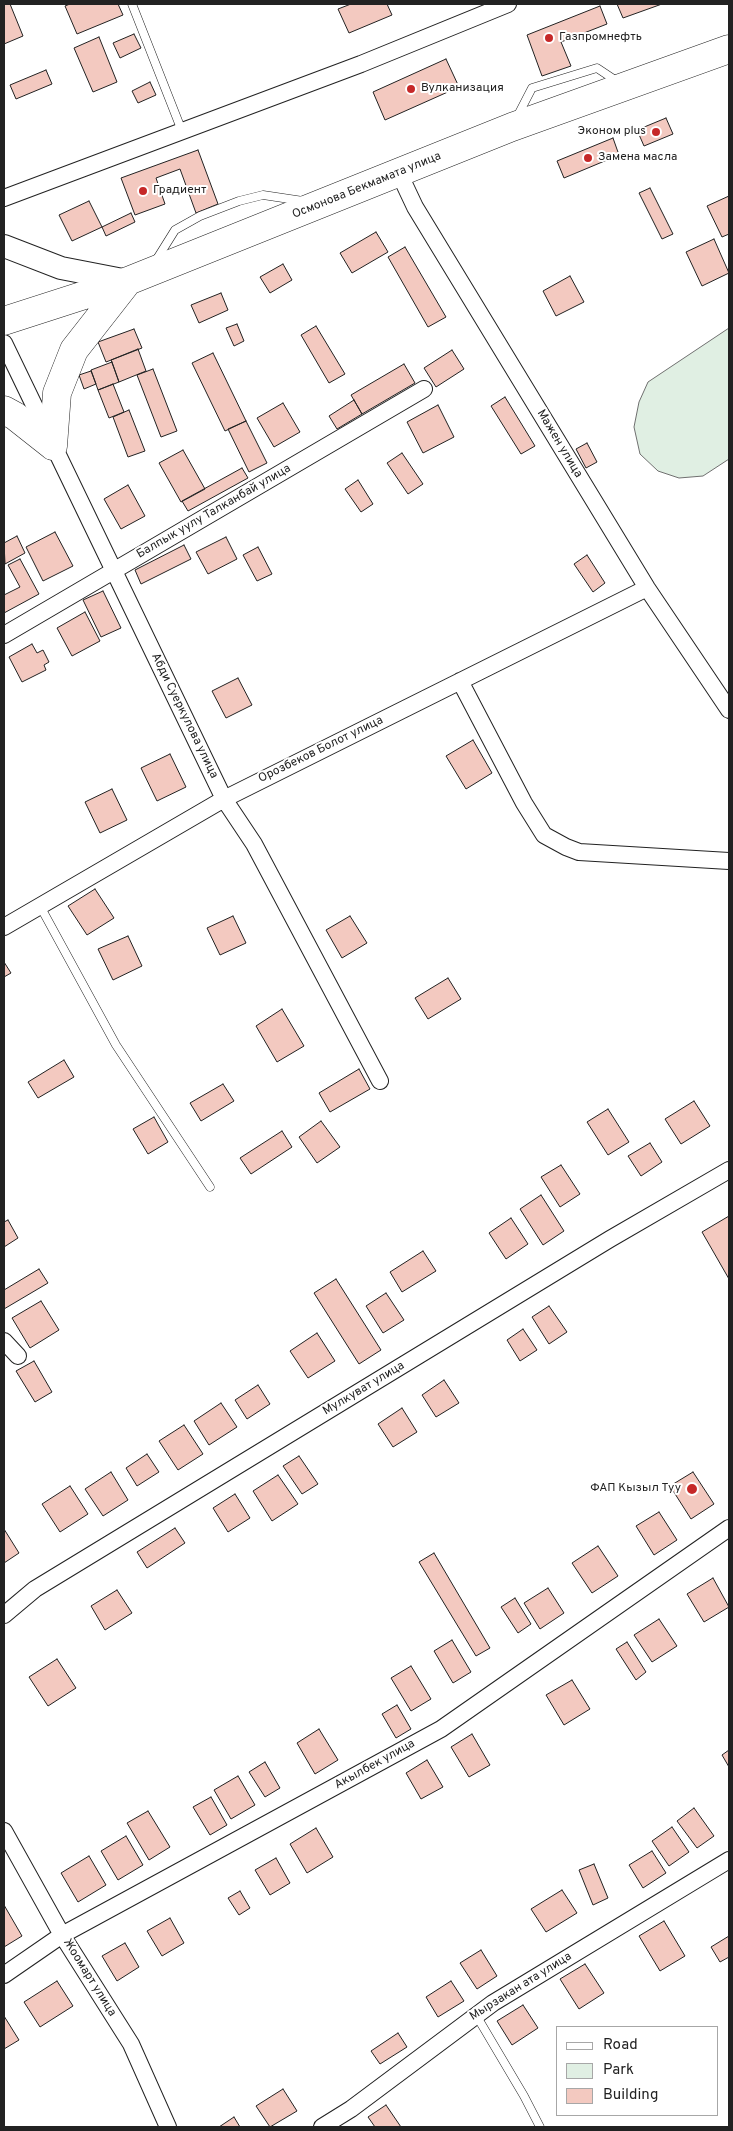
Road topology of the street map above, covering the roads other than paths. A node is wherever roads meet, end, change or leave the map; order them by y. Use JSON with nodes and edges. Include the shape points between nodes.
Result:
{"nodes":[{"id":1,"x":132,"y":4,"type":"edge"},
{"id":2,"x":508,"y":4,"type":"edge"},
{"id":3,"x":729,"y":49,"type":"edge"},
{"id":4,"x":182,"y":131,"type":"junction"},
{"id":5,"x":399,"y":173,"type":"junction"},
{"id":6,"x":4,"y":198,"type":"edge"},
{"id":7,"x":4,"y":246,"type":"edge"},
{"id":8,"x":138,"y":277,"type":"junction"},
{"id":9,"x":4,"y":321,"type":"edge"},
{"id":10,"x":4,"y":344,"type":"edge"},
{"id":11,"x":424,"y":389,"type":"dead end"},
{"id":12,"x":4,"y":410,"type":"edge"},
{"id":13,"x":53,"y":446,"type":"junction"},
{"id":14,"x":114,"y":571,"type":"junction"},
{"id":15,"x":647,"y":588,"type":"junction"},
{"id":16,"x":4,"y":635,"type":"edge"},
{"id":17,"x":460,"y":681,"type":"junction"},
{"id":18,"x":729,"y":710,"type":"edge"},
{"id":19,"x":224,"y":798,"type":"junction"},
{"id":20,"x":729,"y":861,"type":"edge"},
{"id":21,"x":40,"y":906,"type":"junction"},
{"id":22,"x":4,"y":927,"type":"edge"},
{"id":23,"x":380,"y":1081,"type":"dead end"},
{"id":24,"x":729,"y":1170,"type":"edge"},
{"id":25,"x":210,"y":1186,"type":"dead end"},
{"id":26,"x":4,"y":1340,"type":"edge"},
{"id":27,"x":18,"y":1356,"type":"dead end"},
{"id":28,"x":729,"y":1528,"type":"edge"},
{"id":29,"x":4,"y":1615,"type":"edge"},
{"id":30,"x":4,"y":1831,"type":"edge"},
{"id":31,"x":729,"y":1860,"type":"edge"},
{"id":32,"x":62,"y":1935,"type":"junction"},
{"id":33,"x":4,"y":1975,"type":"edge"},
{"id":34,"x":476,"y":2015,"type":"junction"},
{"id":35,"x":168,"y":2127,"type":"edge"},
{"id":36,"x":322,"y":2127,"type":"edge"},
{"id":37,"x":540,"y":2127,"type":"edge"}],
"edges":[{"from":1,"to":4,"type":"lane"},
{"from":2,"to":4,"type":"street","via":[[361,64]]},
{"from":3,"to":5,"type":"highway","name":"Осмонова Бекмамата улица","via":[[512,127]]},
{"from":4,"to":6,"type":"street"},
{"from":5,"to":8,"type":"highway","name":"Осмонова Бекмамата улица"},
{"from":5,"to":15,"type":"street","name":"Мажен улица","via":[[415,207]]},
{"from":7,"to":8,"type":"street","via":[[61,268]]},
{"from":8,"to":9,"type":"highway","name":"Осмонова Бекмамата улица"},
{"from":8,"to":13,"type":"highway","via":[[74,350],[57,393]]},
{"from":10,"to":13,"type":"street","name":"Абди Суеркулова улица"},
{"from":11,"to":14,"type":"street","name":"Балпык уулу Талканбай улица"},
{"from":12,"to":13,"type":"highway"},
{"from":13,"to":14,"type":"street","name":"Абди Суеркулова улица"},
{"from":14,"to":16,"type":"street","name":"Балпык уулу Талканбай улица"},
{"from":14,"to":19,"type":"street","name":"Абди Суеркулова улица"},
{"from":15,"to":17,"type":"street","name":"Орозбеков Болот улица"},
{"from":15,"to":18,"type":"street","name":"Мажен улица"},
{"from":17,"to":19,"type":"street","name":"Орозбеков Болот улица"},
{"from":17,"to":20,"type":"street","via":[[544,835],[579,852]]},
{"from":19,"to":21,"type":"street","name":"Орозбеков Болот улица"},
{"from":19,"to":23,"type":"street","name":"Абди Суеркулова улица","via":[[254,844]]},
{"from":21,"to":22,"type":"street","name":"Орозбеков Болот улица"},
{"from":21,"to":25,"type":"lane","via":[[116,1045]]},
{"from":24,"to":29,"type":"street","name":"Мулкуват улица","via":[[35,1589]]},
{"from":26,"to":27,"type":"street"},
{"from":28,"to":32,"type":"street","name":"Акылбек улица","via":[[441,1729]]},
{"from":30,"to":32,"type":"street","name":"Жоомарт улица"},
{"from":31,"to":34,"type":"street","name":"Мырзакан ата улица"},
{"from":32,"to":33,"type":"street","name":"Акылбек улица"},
{"from":32,"to":35,"type":"street","name":"Жоомарт улица","via":[[131,2044]]},
{"from":34,"to":36,"type":"street","name":"Мырзакан ата улица"},
{"from":34,"to":37,"type":"lane"}]}
